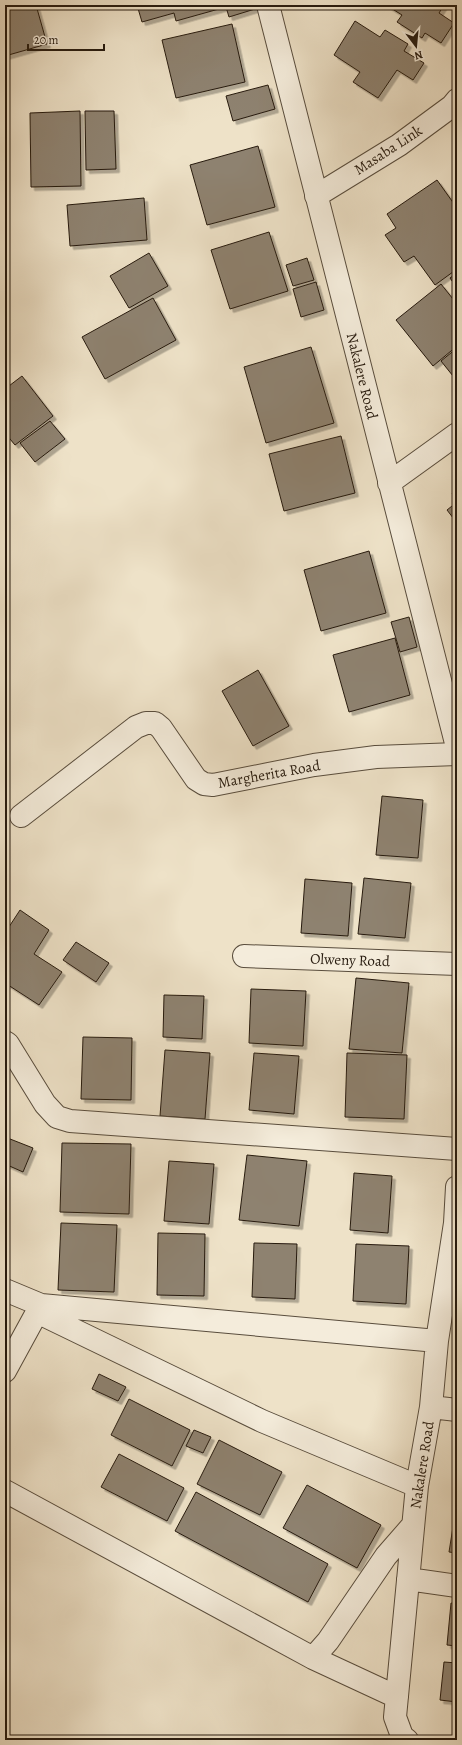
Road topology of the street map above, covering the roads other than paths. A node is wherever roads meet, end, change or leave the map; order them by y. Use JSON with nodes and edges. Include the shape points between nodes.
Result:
{"nodes":[{"id":1,"x":268,"y":5,"type":"edge"},
{"id":2,"x":457,"y":100,"type":"edge"},
{"id":3,"x":316,"y":196,"type":"junction"},
{"id":4,"x":457,"y":434,"type":"edge"},
{"id":5,"x":389,"y":483,"type":"junction"},
{"id":6,"x":453,"y":710,"type":"edge"},
{"id":7,"x":457,"y":747,"type":"edge"},
{"id":8,"x":457,"y":754,"type":"edge"},
{"id":9,"x":21,"y":816,"type":"dead end"},
{"id":10,"x":244,"y":956,"type":"dead end"},
{"id":11,"x":457,"y":964,"type":"edge"},
{"id":12,"x":5,"y":1042,"type":"edge"},
{"id":13,"x":457,"y":1149,"type":"edge"},
{"id":14,"x":457,"y":1187,"type":"edge"},
{"id":15,"x":456,"y":1223,"type":"edge"},
{"id":16,"x":5,"y":1290,"type":"edge"},
{"id":17,"x":39,"y":1309,"type":"junction"},
{"id":18,"x":437,"y":1341,"type":"junction"},
{"id":19,"x":5,"y":1371,"type":"edge"},
{"id":20,"x":431,"y":1407,"type":"junction"},
{"id":21,"x":457,"y":1410,"type":"edge"},
{"id":22,"x":417,"y":1486,"type":"junction"},
{"id":23,"x":5,"y":1491,"type":"edge"},
{"id":24,"x":413,"y":1525,"type":"junction"},
{"id":25,"x":408,"y":1579,"type":"junction"},
{"id":26,"x":457,"y":1586,"type":"edge"},
{"id":27,"x":313,"y":1658,"type":"junction"},
{"id":28,"x":397,"y":1697,"type":"junction"},
{"id":29,"x":406,"y":1740,"type":"edge"}],
"edges":[{"from":1,"to":3,"type":"street","name":"Nakalere Road"},
{"from":2,"to":3,"type":"street","name":"Masaba Link","via":[[399,145]]},
{"from":3,"to":5,"type":"street","name":"Nakalere Road"},
{"from":4,"to":5,"type":"street"},
{"from":5,"to":6,"type":"street","name":"Nakalere Road"},
{"from":6,"to":7,"type":"street","name":"Nakalere Road"},
{"from":8,"to":9,"type":"street","name":"Margherita Road","via":[[376,757],[314,765],[213,785],[204,784],[196,779],[161,728],[155,723],[146,723],[136,727]]},
{"from":10,"to":11,"type":"street","name":"Olweny Road"},
{"from":12,"to":13,"type":"street","via":[[45,1104],[57,1117],[70,1121]]},
{"from":14,"to":15,"type":"street","name":"Nakalere Road"},
{"from":15,"to":18,"type":"street","name":"Nakalere Road"},
{"from":16,"to":17,"type":"street"},
{"from":17,"to":18,"type":"street"},
{"from":17,"to":19,"type":"street"},
{"from":17,"to":22,"type":"street","via":[[262,1421]]},
{"from":18,"to":20,"type":"street","name":"Nakalere Road"},
{"from":20,"to":21,"type":"street"},
{"from":20,"to":22,"type":"street","name":"Nakalere Road"},
{"from":22,"to":24,"type":"street","name":"Nakalere Road"},
{"from":23,"to":27,"type":"street"},
{"from":24,"to":25,"type":"street","name":"Nakalere Road"},
{"from":24,"to":27,"type":"street","via":[[386,1556]]},
{"from":25,"to":26,"type":"street"},
{"from":25,"to":28,"type":"street","name":"Nakalere Road"},
{"from":27,"to":28,"type":"street"},
{"from":28,"to":29,"type":"street","name":"Nakalere Road","via":[[395,1717]]}]}
